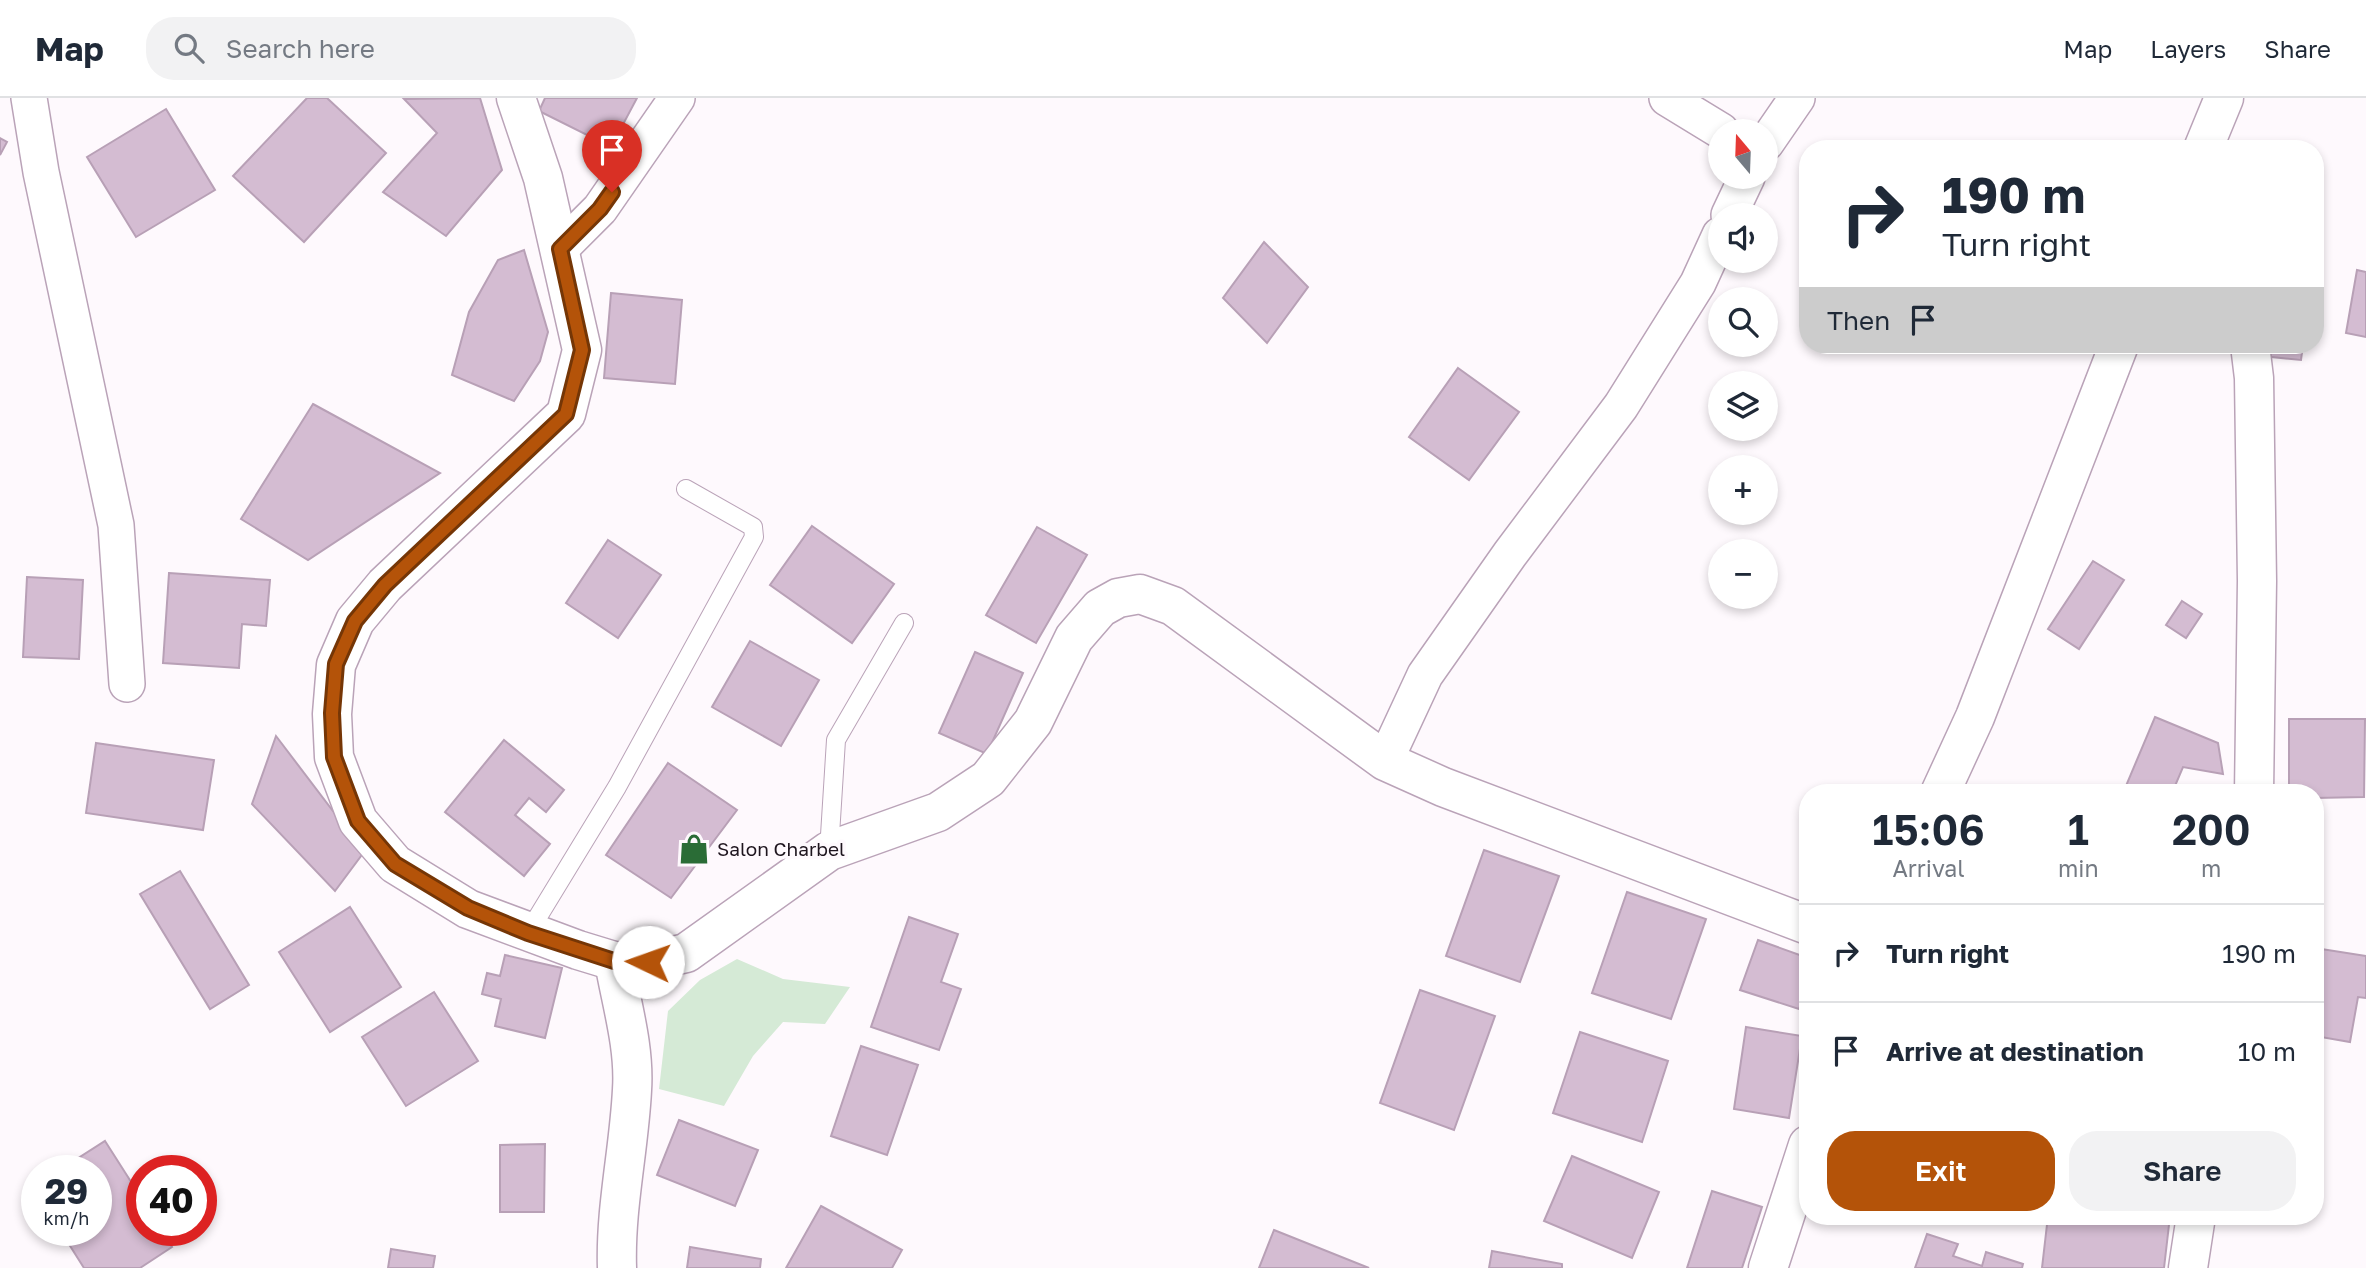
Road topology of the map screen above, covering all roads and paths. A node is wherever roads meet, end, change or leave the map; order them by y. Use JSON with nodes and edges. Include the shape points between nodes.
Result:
{"nodes":[{"id":1,"x":29,"y":98,"type":"edge"},
{"id":2,"x":516,"y":98,"type":"edge"},
{"id":3,"x":677,"y":98,"type":"edge"},
{"id":4,"x":1667,"y":98,"type":"edge"},
{"id":5,"x":1797,"y":98,"type":"edge"},
{"id":6,"x":2223,"y":102,"type":"edge"},
{"id":7,"x":1708,"y":123,"type":"edge"},
{"id":8,"x":1778,"y":126,"type":"edge"},
{"id":9,"x":2207,"y":140,"type":"edge"},
{"id":10,"x":2226,"y":140,"type":"edge"},
{"id":11,"x":560,"y":249,"type":"junction"},
{"id":12,"x":1708,"y":261,"type":"edge"},
{"id":13,"x":2116,"y":354,"type":"edge"},
{"id":14,"x":2251,"y":354,"type":"edge"},
{"id":15,"x":686,"y":489,"type":"dead end"},
{"id":16,"x":904,"y":623,"type":"dead end"},
{"id":17,"x":127,"y":684,"type":"dead end"},
{"id":18,"x":1385,"y":761,"type":"junction"},
{"id":19,"x":1944,"y":784,"type":"edge"},
{"id":20,"x":2253,"y":784,"type":"edge"},
{"id":21,"x":829,"y":851,"type":"junction"},
{"id":22,"x":1799,"y":922,"type":"edge"},
{"id":23,"x":528,"y":933,"type":"junction"},
{"id":24,"x":614,"y":961,"type":"junction"},
{"id":25,"x":1799,"y":1173,"type":"edge"},
{"id":26,"x":2195,"y":1225,"type":"edge"},
{"id":27,"x":617,"y":1268,"type":"edge"},
{"id":28,"x":1768,"y":1268,"type":"edge"},
{"id":29,"x":2188,"y":1268,"type":"edge"}],
"edges":[{"from":1,"to":17,"type":"street","via":[[116,525]]},
{"from":2,"to":11,"type":"street","via":[[543,178]]},
{"from":3,"to":11,"type":"street","via":[[600,209]]},
{"from":4,"to":7,"type":"street"},
{"from":5,"to":8,"type":"street"},
{"from":6,"to":9,"type":"street"},
{"from":6,"to":10,"type":"street"},
{"from":11,"to":23,"type":"street","via":[[582,350],[566,414],[385,585],[355,621],[336,664],[332,713],[334,757],[358,821],[395,864],[468,908]]},
{"from":12,"to":18,"type":"street","via":[[1621,405],[1425,675]]},
{"from":13,"to":19,"type":"street","via":[[1975,717]]},
{"from":14,"to":20,"type":"street","via":[[2257,582]]},
{"from":15,"to":23,"type":"lane","via":[[753,527],[754,537],[617,787]]},
{"from":16,"to":21,"type":"lane","via":[[836,740]]},
{"from":18,"to":21,"type":"street","via":[[1173,606],[1140,594],[1100,608],[1074,638],[1033,722],[989,779],[938,812]]},
{"from":18,"to":22,"type":"street","via":[[1503,811]]},
{"from":21,"to":24,"type":"street","via":[[686,953],[648,962]]},
{"from":23,"to":24,"type":"street"},
{"from":24,"to":27,"type":"street","via":[[633,1088],[616,1230]]},
{"from":25,"to":28,"type":"street"},
{"from":26,"to":29,"type":"street"}]}
